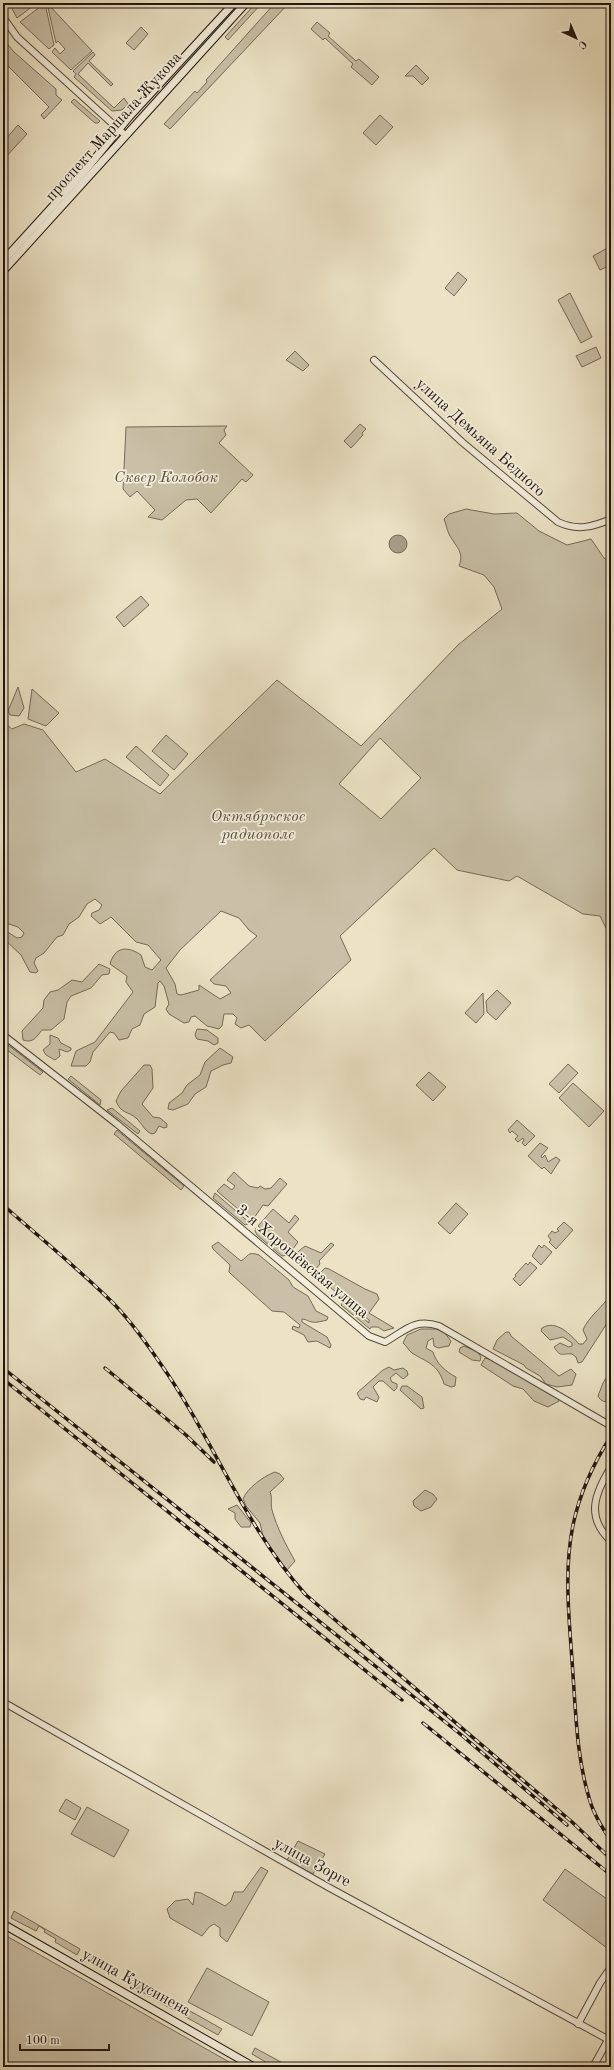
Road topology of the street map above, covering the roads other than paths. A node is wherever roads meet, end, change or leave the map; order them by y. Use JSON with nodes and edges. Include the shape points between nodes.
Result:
{"nodes":[{"id":1,"x":234,"y":3,"type":"edge"},
{"id":2,"x":246,"y":3,"type":"edge"},
{"id":3,"x":3,"y":17,"type":"edge"},
{"id":4,"x":118,"y":129,"type":"junction"},
{"id":5,"x":125,"y":135,"type":"junction"},
{"id":6,"x":3,"y":261,"type":"edge"},
{"id":7,"x":3,"y":271,"type":"edge"},
{"id":8,"x":374,"y":360,"type":"dead end"},
{"id":9,"x":611,"y":519,"type":"edge"},
{"id":10,"x":3,"y":1035,"type":"edge"},
{"id":11,"x":611,"y":1426,"type":"edge"},
{"id":12,"x":611,"y":1467,"type":"edge"},
{"id":13,"x":611,"y":1541,"type":"edge"},
{"id":14,"x":3,"y":1702,"type":"edge"},
{"id":15,"x":3,"y":1924,"type":"edge"},
{"id":16,"x":611,"y":1967,"type":"edge"},
{"id":17,"x":578,"y":2024,"type":"junction"},
{"id":18,"x":609,"y":2040,"type":"edge"},
{"id":19,"x":254,"y":2067,"type":"edge"},
{"id":20,"x":593,"y":2067,"type":"edge"}],
"edges":[{"from":1,"to":4,"type":"main road","name":"проспект Маршала Жукова"},
{"from":2,"to":5,"type":"main road","name":"проспект Маршала Жукова"},
{"from":3,"to":4,"type":"street","via":[[17,37]]},
{"from":4,"to":5,"type":"street"},
{"from":4,"to":6,"type":"main road","name":"проспект Маршала Жукова","via":[[83,173]]},
{"from":5,"to":7,"type":"main road","name":"проспект Маршала Жукова"},
{"from":8,"to":9,"type":"street","name":"улица Демьяна Бедного","via":[[462,442],[550,517],[572,527],[591,527]]},
{"from":10,"to":11,"type":"street","name":"3-я Хорошёвская улица","via":[[129,1135],[369,1336],[385,1342],[406,1327],[424,1324],[439,1326]]},
{"from":12,"to":13,"type":"street","via":[[602,1482],[594,1508],[601,1530]]},
{"from":14,"to":17,"type":"street","name":"улица Зорге","via":[[328,1887]]},
{"from":15,"to":19,"type":"main road","name":"улица Куусинена"},
{"from":16,"to":17,"type":"street"},
{"from":17,"to":18,"type":"street","name":"улица Зорге"},
{"from":18,"to":20,"type":"street"}]}
